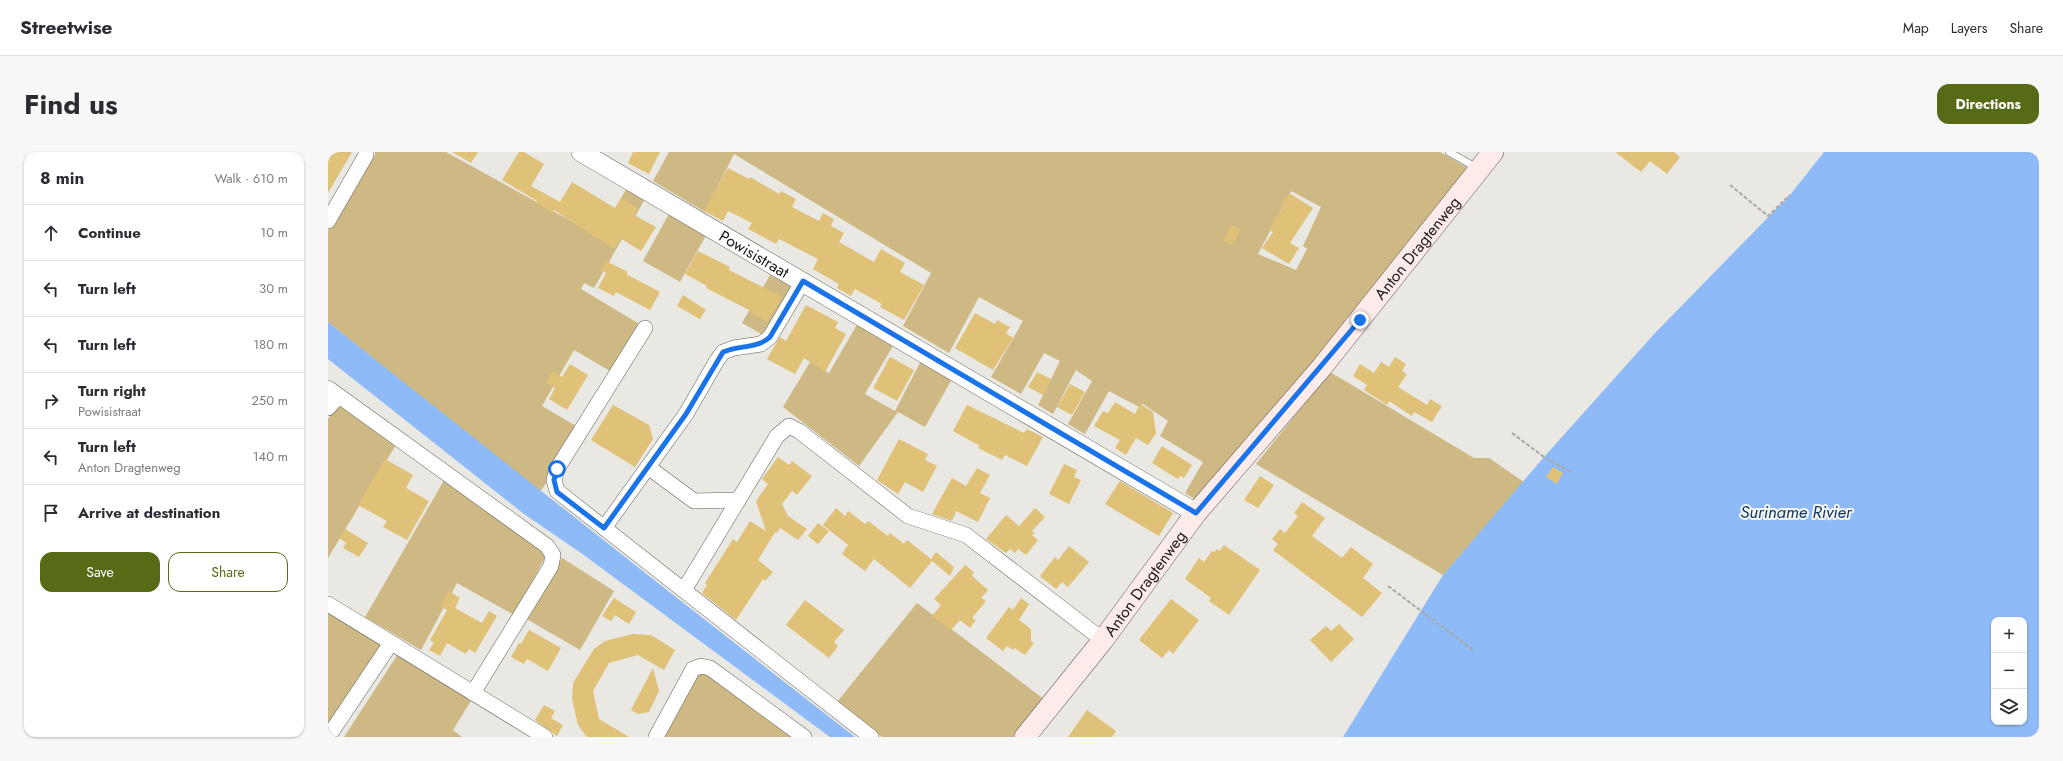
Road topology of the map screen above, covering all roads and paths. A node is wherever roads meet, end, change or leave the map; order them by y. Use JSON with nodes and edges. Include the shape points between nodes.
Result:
{"nodes":[{"id":1,"x":366,"y":152,"type":"edge"},
{"id":2,"x":581,"y":152,"type":"edge"},
{"id":3,"x":1449,"y":152,"type":"edge"},
{"id":4,"x":1493,"y":152,"type":"edge"},
{"id":5,"x":1479,"y":170,"type":"junction"},
{"id":6,"x":1730,"y":185,"type":"dead end"},
{"id":7,"x":1790,"y":195,"type":"dead end"},
{"id":8,"x":328,"y":221,"type":"edge"},
{"id":9,"x":803,"y":281,"type":"junction"},
{"id":10,"x":645,"y":328,"type":"dead end"},
{"id":11,"x":333,"y":392,"type":"edge"},
{"id":12,"x":328,"y":408,"type":"edge"},
{"id":13,"x":1512,"y":433,"type":"dead end"},
{"id":14,"x":648,"y":467,"type":"junction"},
{"id":15,"x":1572,"y":472,"type":"dead end"},
{"id":16,"x":738,"y":500,"type":"junction"},
{"id":17,"x":1196,"y":513,"type":"junction"},
{"id":18,"x":604,"y":528,"type":"junction"},
{"id":19,"x":1388,"y":586,"type":"dead end"},
{"id":20,"x":684,"y":590,"type":"junction"},
{"id":21,"x":328,"y":604,"type":"edge"},
{"id":22,"x":1103,"y":640,"type":"junction"},
{"id":23,"x":391,"y":643,"type":"junction"},
{"id":24,"x":1473,"y":650,"type":"dead end"},
{"id":25,"x":473,"y":693,"type":"junction"},
{"id":26,"x":334,"y":732,"type":"edge"},
{"id":27,"x":545,"y":737,"type":"edge"},
{"id":28,"x":656,"y":737,"type":"edge"},
{"id":29,"x":804,"y":737,"type":"edge"},
{"id":30,"x":871,"y":737,"type":"edge"},
{"id":31,"x":1025,"y":737,"type":"edge"}],
"edges":[{"from":1,"to":8,"type":"street"},
{"from":2,"to":9,"type":"street","name":"Powisistraat"},
{"from":3,"to":5,"type":"lane"},
{"from":4,"to":5,"type":"main road","name":"Anton Dragtenweg"},
{"from":5,"to":17,"type":"main road","name":"Anton Dragtenweg","via":[[1322,367]]},
{"from":6,"to":7,"type":"path","via":[[1768,216]]},
{"from":9,"to":14,"type":"street","via":[[766,342],[723,352],[686,414]]},
{"from":9,"to":17,"type":"street","name":"Powisistraat"},
{"from":10,"to":18,"type":"street","via":[[557,469],[554,480],[557,492]]},
{"from":11,"to":12,"type":"street"},
{"from":11,"to":25,"type":"street","via":[[547,546],[553,555],[551,566]]},
{"from":13,"to":15,"type":"path","via":[[1544,457]]},
{"from":14,"to":16,"type":"street","via":[[694,501]]},
{"from":14,"to":18,"type":"street"},
{"from":16,"to":20,"type":"street"},
{"from":16,"to":22,"type":"street","via":[[777,436],[788,426],[799,431],[908,516],[966,535]]},
{"from":17,"to":22,"type":"main road","name":"Anton Dragtenweg"},
{"from":18,"to":20,"type":"street"},
{"from":19,"to":24,"type":"path"},
{"from":20,"to":30,"type":"street"},
{"from":21,"to":23,"type":"street"},
{"from":22,"to":31,"type":"main road","name":"Anton Dragtenweg"},
{"from":23,"to":25,"type":"street"},
{"from":23,"to":26,"type":"street"},
{"from":25,"to":27,"type":"street"},
{"from":28,"to":29,"type":"street","via":[[693,669],[701,666],[710,668]]}]}
